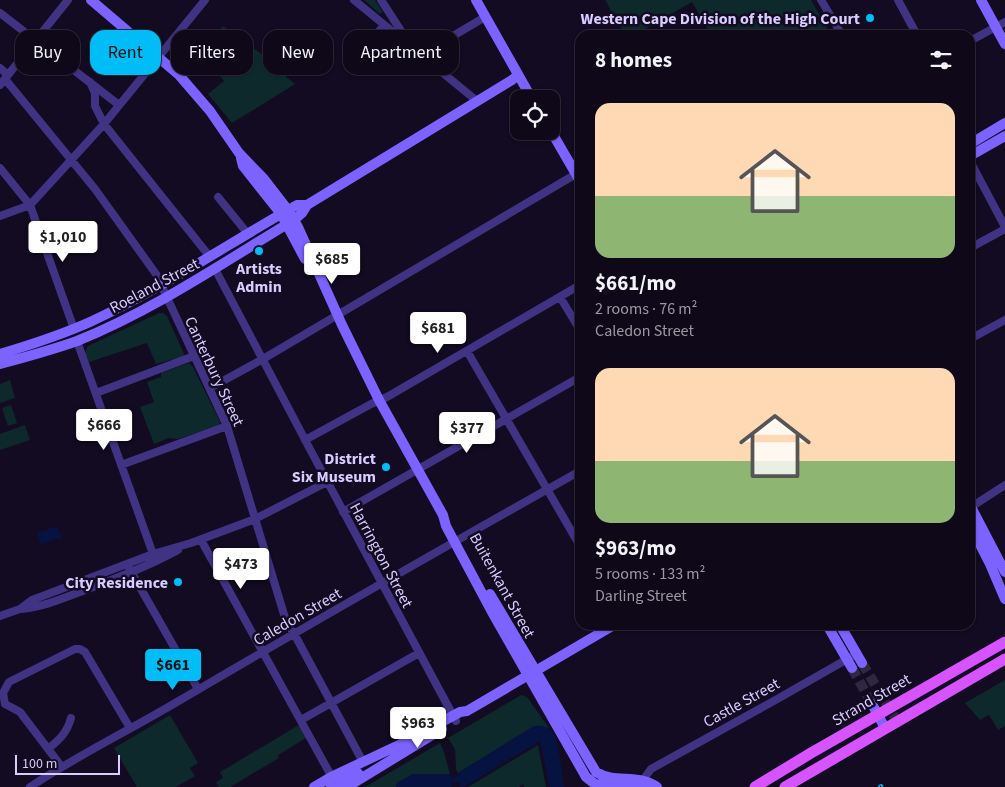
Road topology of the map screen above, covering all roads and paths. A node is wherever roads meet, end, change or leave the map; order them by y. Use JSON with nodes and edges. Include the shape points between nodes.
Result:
{"nodes":[{"id":1,"x":68,"y":0,"type":"edge"},
{"id":2,"x":91,"y":0,"type":"edge"},
{"id":3,"x":205,"y":0,"type":"edge"},
{"id":4,"x":354,"y":0,"type":"edge"},
{"id":5,"x":381,"y":0,"type":"edge"},
{"id":6,"x":476,"y":0,"type":"edge"},
{"id":7,"x":822,"y":0,"type":"edge"},
{"id":8,"x":981,"y":0,"type":"edge"},
{"id":9,"x":901,"y":1,"type":"edge"},
{"id":10,"x":0,"y":12,"type":"edge"},
{"id":11,"x":485,"y":17,"type":"junction"},
{"id":12,"x":384,"y":25,"type":"junction"},
{"id":13,"x":22,"y":30,"type":"edge"},
{"id":14,"x":45,"y":30,"type":"edge"},
{"id":15,"x":127,"y":30,"type":"edge"},
{"id":16,"x":380,"y":30,"type":"edge"},
{"id":17,"x":390,"y":30,"type":"edge"},
{"id":18,"x":401,"y":30,"type":"edge"},
{"id":19,"x":839,"y":30,"type":"edge"},
{"id":20,"x":915,"y":30,"type":"edge"},
{"id":21,"x":459,"y":32,"type":"edge"},
{"id":22,"x":1002,"y":32,"type":"edge"},
{"id":23,"x":975,"y":40,"type":"edge"},
{"id":24,"x":161,"y":55,"type":"edge"},
{"id":25,"x":161,"y":59,"type":"edge"},
{"id":26,"x":15,"y":67,"type":"edge"},
{"id":27,"x":0,"y":68,"type":"edge"},
{"id":28,"x":80,"y":74,"type":"edge"},
{"id":29,"x":144,"y":75,"type":"edge"},
{"id":30,"x":445,"y":75,"type":"edge"},
{"id":31,"x":518,"y":75,"type":"junction"},
{"id":32,"x":4,"y":80,"type":"edge"},
{"id":33,"x":90,"y":82,"type":"junction"},
{"id":34,"x":527,"y":90,"type":"edge"},
{"id":35,"x":477,"y":101,"type":"junction"},
{"id":36,"x":119,"y":105,"type":"junction"},
{"id":37,"x":1005,"y":123,"type":"edge"},
{"id":38,"x":104,"y":124,"type":"junction"},
{"id":39,"x":1005,"y":136,"type":"edge"},
{"id":40,"x":556,"y":140,"type":"edge"},
{"id":41,"x":975,"y":141,"type":"edge"},
{"id":42,"x":975,"y":153,"type":"edge"},
{"id":43,"x":72,"y":160,"type":"junction"},
{"id":44,"x":0,"y":168,"type":"edge"},
{"id":45,"x":975,"y":170,"type":"edge"},
{"id":46,"x":575,"y":172,"type":"edge"},
{"id":47,"x":575,"y":179,"type":"edge"},
{"id":48,"x":218,"y":197,"type":"dead end"},
{"id":49,"x":30,"y":205,"type":"junction"},
{"id":50,"x":307,"y":205,"type":"junction"},
{"id":51,"x":284,"y":212,"type":"junction"},
{"id":52,"x":0,"y":216,"type":"edge"},
{"id":53,"x":291,"y":222,"type":"junction"},
{"id":54,"x":1005,"y":228,"type":"edge"},
{"id":55,"x":248,"y":234,"type":"junction"},
{"id":56,"x":975,"y":245,"type":"edge"},
{"id":57,"x":210,"y":258,"type":"junction"},
{"id":58,"x":215,"y":269,"type":"junction"},
{"id":59,"x":160,"y":285,"type":"junction"},
{"id":60,"x":575,"y":288,"type":"edge"},
{"id":61,"x":166,"y":297,"type":"junction"},
{"id":62,"x":560,"y":297,"type":"junction"},
{"id":63,"x":336,"y":316,"type":"junction"},
{"id":64,"x":1005,"y":320,"type":"edge"},
{"id":65,"x":575,"y":322,"type":"edge"},
{"id":66,"x":74,"y":329,"type":"junction"},
{"id":67,"x":975,"y":336,"type":"edge"},
{"id":68,"x":77,"y":341,"type":"junction"},
{"id":69,"x":467,"y":351,"type":"junction"},
{"id":70,"x":0,"y":354,"type":"edge"},
{"id":71,"x":194,"y":356,"type":"junction"},
{"id":72,"x":263,"y":359,"type":"junction"},
{"id":73,"x":0,"y":364,"type":"edge"},
{"id":74,"x":575,"y":380,"type":"edge"},
{"id":75,"x":210,"y":388,"type":"junction"},
{"id":76,"x":96,"y":393,"type":"junction"},
{"id":77,"x":379,"y":400,"type":"junction"},
{"id":78,"x":506,"y":418,"type":"junction"},
{"id":79,"x":227,"y":426,"type":"junction"},
{"id":80,"x":305,"y":440,"type":"junction"},
{"id":81,"x":121,"y":465,"type":"junction"},
{"id":82,"x":417,"y":469,"type":"junction"},
{"id":83,"x":575,"y":474,"type":"edge"},
{"id":84,"x":327,"y":482,"type":"junction"},
{"id":85,"x":1005,"y":486,"type":"edge"},
{"id":86,"x":547,"y":490,"type":"junction"},
{"id":87,"x":975,"y":503,"type":"edge"},
{"id":88,"x":343,"y":512,"type":"junction"},
{"id":89,"x":975,"y":515,"type":"edge"},
{"id":90,"x":255,"y":519,"type":"junction"},
{"id":91,"x":975,"y":535,"type":"edge"},
{"id":92,"x":575,"y":538,"type":"edge"},
{"id":93,"x":201,"y":540,"type":"junction"},
{"id":94,"x":457,"y":540,"type":"junction"},
{"id":95,"x":191,"y":543,"type":"junction"},
{"id":96,"x":153,"y":554,"type":"junction"},
{"id":97,"x":128,"y":564,"type":"junction"},
{"id":98,"x":1005,"y":572,"type":"edge"},
{"id":99,"x":131,"y":573,"type":"junction"},
{"id":100,"x":382,"y":583,"type":"junction"},
{"id":101,"x":1005,"y":599,"type":"edge"},
{"id":102,"x":20,"y":609,"type":"junction"},
{"id":103,"x":0,"y":616,"type":"edge"},
{"id":104,"x":605,"y":630,"type":"edge"},
{"id":105,"x":830,"y":630,"type":"edge"},
{"id":106,"x":843,"y":630,"type":"edge"},
{"id":107,"x":294,"y":634,"type":"junction"},
{"id":108,"x":1005,"y":642,"type":"edge"},
{"id":109,"x":263,"y":652,"type":"junction"},
{"id":110,"x":420,"y":652,"type":"junction"},
{"id":111,"x":857,"y":653,"type":"junction"},
{"id":112,"x":846,"y":659,"type":"junction"},
{"id":113,"x":1005,"y":659,"type":"edge"},
{"id":114,"x":862,"y":663,"type":"tunnel mouth"},
{"id":115,"x":852,"y":668,"type":"tunnel mouth"},
{"id":116,"x":531,"y":673,"type":"junction"},
{"id":117,"x":198,"y":689,"type":"junction"},
{"id":118,"x":331,"y":702,"type":"junction"},
{"id":119,"x":875,"y":709,"type":"junction"},
{"id":120,"x":71,"y":718,"type":"dead end"},
{"id":121,"x":455,"y":718,"type":"junction"},
{"id":122,"x":301,"y":720,"type":"junction"},
{"id":123,"x":130,"y":728,"type":"junction"},
{"id":124,"x":885,"y":728,"type":"junction"},
{"id":125,"x":48,"y":750,"type":"junction"},
{"id":126,"x":402,"y":753,"type":"junction"},
{"id":127,"x":363,"y":762,"type":"junction"},
{"id":128,"x":61,"y":766,"type":"junction"},
{"id":129,"x":331,"y":784,"type":"edge"},
{"id":130,"x":641,"y":784,"type":"edge"},
{"id":131,"x":30,"y":787,"type":"edge"},
{"id":132,"x":314,"y":787,"type":"edge"},
{"id":133,"x":347,"y":787,"type":"edge"},
{"id":134,"x":656,"y":787,"type":"edge"},
{"id":135,"x":755,"y":787,"type":"edge"},
{"id":136,"x":785,"y":787,"type":"edge"}],
"edges":[{"from":1,"to":14,"type":"street"},
{"from":2,"to":15,"type":"main road","name":"Buitenkant Street"},
{"from":3,"to":24,"type":"street"},
{"from":4,"to":12,"type":"street"},
{"from":5,"to":18,"type":"street"},
{"from":6,"to":11,"type":"main road"},
{"from":7,"to":19,"type":"street"},
{"from":8,"to":22,"type":"main road"},
{"from":9,"to":20,"type":"street"},
{"from":10,"to":13,"type":"street"},
{"from":11,"to":21,"type":"street"},
{"from":11,"to":31,"type":"main road"},
{"from":12,"to":16,"type":"street"},
{"from":12,"to":17,"type":"street"},
{"from":22,"to":23,"type":"street"},
{"from":25,"to":51,"type":"main road","name":"Buitenkant Street","via":[[179,74],[239,153],[264,179]]},
{"from":26,"to":32,"type":"street"},
{"from":27,"to":32,"type":"street","name":"Canterbury Street"},
{"from":28,"to":33,"type":"street"},
{"from":29,"to":36,"type":"street"},
{"from":30,"to":35,"type":"street"},
{"from":31,"to":34,"type":"main road"},
{"from":31,"to":35,"type":"main road","name":"Roeland Street"},
{"from":32,"to":43,"type":"street","name":"Canterbury Street"},
{"from":33,"to":36,"type":"street"},
{"from":33,"to":38,"type":"street","via":[[95,93],[95,106]]},
{"from":35,"to":50,"type":"main road","name":"Roeland Street"},
{"from":36,"to":38,"type":"street"},
{"from":37,"to":41,"type":"main road"},
{"from":38,"to":43,"type":"street"},
{"from":38,"to":57,"type":"street"},
{"from":39,"to":42,"type":"main road"},
{"from":40,"to":46,"type":"main road"},
{"from":43,"to":49,"type":"street"},
{"from":43,"to":59,"type":"street","name":"Canterbury Street","via":[[154,270]]},
{"from":44,"to":49,"type":"street"},
{"from":45,"to":54,"type":"street"},
{"from":47,"to":63,"type":"street"},
{"from":48,"to":55,"type":"street"},
{"from":49,"to":52,"type":"street"},
{"from":49,"to":66,"type":"street"},
{"from":50,"to":51,"type":"main road","name":"Roeland Street","via":[[298,205]]},
{"from":50,"to":53,"type":"main road","name":"Roeland Street"},
{"from":51,"to":53,"type":"main road","name":"Buitenkant Street"},
{"from":51,"to":55,"type":"main road","name":"Roeland Street"},
{"from":53,"to":58,"type":"main road","name":"Roeland Street"},
{"from":53,"to":63,"type":"main road","name":"Buitenkant Street"},
{"from":54,"to":56,"type":"street"},
{"from":55,"to":57,"type":"main road","name":"Roeland Street"},
{"from":57,"to":59,"type":"main road","name":"Roeland Street"},
{"from":58,"to":61,"type":"main road","name":"Roeland Street"},
{"from":58,"to":72,"type":"street","name":"Harrington Street"},
{"from":59,"to":61,"type":"street","name":"Canterbury Street"},
{"from":59,"to":66,"type":"main road","name":"Roeland Street"},
{"from":60,"to":62,"type":"street"},
{"from":61,"to":68,"type":"main road","name":"Roeland Street"},
{"from":61,"to":71,"type":"street","name":"Canterbury Street"},
{"from":62,"to":65,"type":"street"},
{"from":62,"to":69,"type":"street"},
{"from":63,"to":72,"type":"street"},
{"from":63,"to":77,"type":"main road","name":"Buitenkant Street"},
{"from":64,"to":67,"type":"street"},
{"from":66,"to":70,"type":"main road","name":"Roeland Street"},
{"from":68,"to":73,"type":"main road","name":"Roeland Street"},
{"from":68,"to":76,"type":"street"},
{"from":69,"to":77,"type":"street"},
{"from":69,"to":78,"type":"street"},
{"from":71,"to":75,"type":"street","name":"Canterbury Street"},
{"from":71,"to":76,"type":"street"},
{"from":72,"to":75,"type":"street"},
{"from":72,"to":80,"type":"street","name":"Harrington Street"},
{"from":74,"to":78,"type":"street"},
{"from":75,"to":79,"type":"street","name":"Canterbury Street"},
{"from":76,"to":81,"type":"street"},
{"from":77,"to":80,"type":"street"},
{"from":77,"to":82,"type":"main road","name":"Buitenkant Street"},
{"from":78,"to":82,"type":"street"},
{"from":78,"to":86,"type":"street"},
{"from":79,"to":81,"type":"street"},
{"from":79,"to":90,"type":"street","name":"Canterbury Street"},
{"from":80,"to":84,"type":"street","name":"Harrington Street"},
{"from":81,"to":96,"type":"street"},
{"from":82,"to":88,"type":"street"},
{"from":82,"to":94,"type":"main road","name":"Buitenkant Street"},
{"from":83,"to":86,"type":"street","name":"Caledon Street"},
{"from":84,"to":88,"type":"street","name":"Harrington Street"},
{"from":84,"to":90,"type":"street"},
{"from":85,"to":87,"type":"street"},
{"from":86,"to":92,"type":"street"},
{"from":86,"to":94,"type":"street","name":"Caledon Street"},
{"from":88,"to":100,"type":"street","name":"Harrington Street"},
{"from":89,"to":98,"type":"main road"},
{"from":90,"to":93,"type":"street"},
{"from":90,"to":107,"type":"street","name":"Canterbury Street","via":[[286,621]]},
{"from":91,"to":101,"type":"main road"},
{"from":93,"to":95,"type":"street"},
{"from":93,"to":109,"type":"street"},
{"from":94,"to":100,"type":"street","name":"Caledon Street"},
{"from":94,"to":116,"type":"main road","name":"Buitenkant Street"},
{"from":95,"to":96,"type":"street"},
{"from":95,"to":99,"type":"street"},
{"from":96,"to":97,"type":"street"},
{"from":97,"to":99,"type":"street"},
{"from":97,"to":102,"type":"street","via":[[32,600]]},
{"from":99,"to":102,"type":"street","via":[[37,608]]},
{"from":99,"to":117,"type":"street"},
{"from":100,"to":107,"type":"street","name":"Caledon Street"},
{"from":100,"to":110,"type":"street","name":"Harrington Street"},
{"from":102,"to":103,"type":"street"},
{"from":104,"to":116,"type":"main road"},
{"from":105,"to":112,"type":"main road"},
{"from":106,"to":111,"type":"main road"},
{"from":107,"to":109,"type":"street","name":"Caledon Street"},
{"from":107,"to":118,"type":"street","name":"Canterbury Street"},
{"from":108,"to":119,"type":"main road","name":"Strand Street"},
{"from":109,"to":117,"type":"street","name":"Caledon Street"},
{"from":109,"to":122,"type":"street"},
{"from":110,"to":118,"type":"street"},
{"from":110,"to":121,"type":"street","name":"Harrington Street"},
{"from":111,"to":112,"type":"street","name":"Castle Street"},
{"from":111,"to":114,"type":"main road"},
{"from":112,"to":115,"type":"main road"},
{"from":112,"to":130,"type":"street","name":"Castle Street","via":[[651,768]]},
{"from":113,"to":124,"type":"main road","name":"Strand Street"},
{"from":116,"to":121,"type":"main road"},
{"from":116,"to":130,"type":"main road","via":[[588,780],[595,784]]},
{"from":117,"to":123,"type":"street","name":"Caledon Street"},
{"from":118,"to":122,"type":"street"},
{"from":118,"to":127,"type":"street","name":"Canterbury Street"},
{"from":119,"to":124,"type":"main road"},
{"from":119,"to":135,"type":"main road","name":"Strand Street"},
{"from":120,"to":125,"type":"street","via":[[60,740]]},
{"from":121,"to":126,"type":"main road"},
{"from":121,"to":127,"type":"main road"},
{"from":122,"to":129,"type":"street"},
{"from":123,"to":125,"type":"street","via":[[85,652],[75,649],[10,682],[3,693],[5,704],[20,712]]},
{"from":123,"to":128,"type":"street","name":"Caledon Street"},
{"from":124,"to":136,"type":"main road","name":"Strand Street"},
{"from":125,"to":128,"type":"street"},
{"from":126,"to":129,"type":"main road"},
{"from":126,"to":133,"type":"main road"},
{"from":127,"to":129,"type":"main road"},
{"from":128,"to":131,"type":"street","name":"Caledon Street"},
{"from":129,"to":132,"type":"main road"},
{"from":130,"to":134,"type":"main road"}]}
